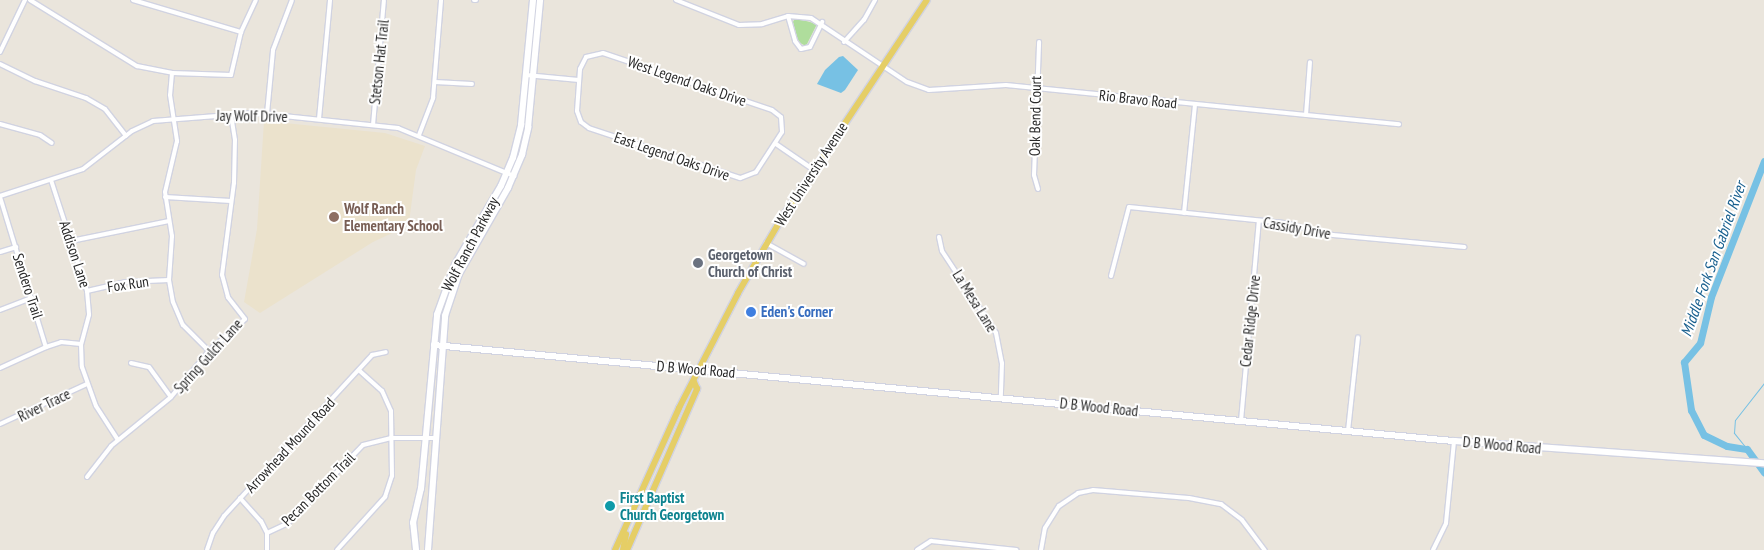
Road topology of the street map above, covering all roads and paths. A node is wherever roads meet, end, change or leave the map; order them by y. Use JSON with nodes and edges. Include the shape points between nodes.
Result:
{"nodes":[{"id":1,"x":25,"y":0,"type":"edge"},
{"id":2,"x":30,"y":0,"type":"edge"},
{"id":3,"x":133,"y":0,"type":"edge"},
{"id":4,"x":256,"y":0,"type":"edge"},
{"id":5,"x":292,"y":0,"type":"edge"},
{"id":6,"x":330,"y":0,"type":"edge"},
{"id":7,"x":384,"y":0,"type":"edge"},
{"id":8,"x":441,"y":0,"type":"edge"},
{"id":9,"x":533,"y":0,"type":"edge"},
{"id":10,"x":540,"y":0,"type":"edge"},
{"id":11,"x":676,"y":0,"type":"edge"},
{"id":12,"x":875,"y":0,"type":"edge"},
{"id":13,"x":927,"y":0,"type":"edge"},
{"id":14,"x":788,"y":16,"type":"junction"},
{"id":15,"x":822,"y":22,"type":"junction"},
{"id":16,"x":241,"y":32,"type":"junction"},
{"id":17,"x":844,"y":42,"type":"junction"},
{"id":18,"x":1039,"y":42,"type":"dead end"},
{"id":19,"x":0,"y":52,"type":"edge"},
{"id":20,"x":1310,"y":62,"type":"dead end"},
{"id":21,"x":0,"y":64,"type":"edge"},
{"id":22,"x":882,"y":67,"type":"junction"},
{"id":23,"x":172,"y":73,"type":"junction"},
{"id":24,"x":526,"y":75,"type":"junction"},
{"id":25,"x":533,"y":75,"type":"junction"},
{"id":26,"x":579,"y":80,"type":"junction"},
{"id":27,"x":436,"y":82,"type":"junction"},
{"id":28,"x":472,"y":84,"type":"dead end"},
{"id":29,"x":1035,"y":89,"type":"junction"},
{"id":30,"x":1195,"y":105,"type":"junction"},
{"id":31,"x":267,"y":114,"type":"junction"},
{"id":32,"x":231,"y":115,"type":"junction"},
{"id":33,"x":1306,"y":115,"type":"junction"},
{"id":34,"x":173,"y":117,"type":"junction"},
{"id":35,"x":319,"y":119,"type":"junction"},
{"id":36,"x":0,"y":124,"type":"edge"},
{"id":37,"x":1399,"y":124,"type":"dead end"},
{"id":38,"x":372,"y":125,"type":"junction"},
{"id":39,"x":419,"y":135,"type":"junction"},
{"id":40,"x":126,"y":136,"type":"junction"},
{"id":41,"x":52,"y":143,"type":"dead end"},
{"id":42,"x":776,"y":144,"type":"junction"},
{"id":43,"x":814,"y":170,"type":"junction"},
{"id":44,"x":507,"y":173,"type":"junction"},
{"id":45,"x":514,"y":176,"type":"junction"},
{"id":46,"x":51,"y":180,"type":"junction"},
{"id":47,"x":1038,"y":189,"type":"dead end"},
{"id":48,"x":0,"y":197,"type":"edge"},
{"id":49,"x":165,"y":197,"type":"junction"},
{"id":50,"x":231,"y":201,"type":"junction"},
{"id":51,"x":1184,"y":213,"type":"junction"},
{"id":52,"x":169,"y":221,"type":"junction"},
{"id":53,"x":1259,"y":221,"type":"junction"},
{"id":54,"x":939,"y":237,"type":"dead end"},
{"id":55,"x":71,"y":241,"type":"junction"},
{"id":56,"x":766,"y":243,"type":"junction"},
{"id":57,"x":16,"y":247,"type":"junction"},
{"id":58,"x":1464,"y":248,"type":"dead end"},
{"id":59,"x":0,"y":252,"type":"edge"},
{"id":60,"x":804,"y":264,"type":"dead end"},
{"id":61,"x":1111,"y":276,"type":"dead end"},
{"id":62,"x":169,"y":280,"type":"junction"},
{"id":63,"x":87,"y":291,"type":"junction"},
{"id":64,"x":32,"y":298,"type":"junction"},
{"id":65,"x":0,"y":310,"type":"edge"},
{"id":66,"x":1358,"y":338,"type":"dead end"},
{"id":67,"x":81,"y":344,"type":"junction"},
{"id":68,"x":434,"y":345,"type":"junction"},
{"id":69,"x":441,"y":346,"type":"junction"},
{"id":70,"x":46,"y":347,"type":"junction"},
{"id":71,"x":209,"y":351,"type":"junction"},
{"id":72,"x":386,"y":352,"type":"dead end"},
{"id":73,"x":131,"y":363,"type":"dead end"},
{"id":74,"x":0,"y":368,"type":"edge"},
{"id":75,"x":701,"y":369,"type":"junction"},
{"id":76,"x":359,"y":370,"type":"junction"},
{"id":77,"x":694,"y":382,"type":"junction"},
{"id":78,"x":86,"y":384,"type":"junction"},
{"id":79,"x":171,"y":397,"type":"junction"},
{"id":80,"x":1001,"y":398,"type":"junction"},
{"id":81,"x":1241,"y":421,"type":"junction"},
{"id":82,"x":0,"y":424,"type":"edge"},
{"id":83,"x":1348,"y":431,"type":"junction"},
{"id":84,"x":427,"y":437,"type":"junction"},
{"id":85,"x":391,"y":438,"type":"junction"},
{"id":86,"x":436,"y":438,"type":"junction"},
{"id":87,"x":118,"y":440,"type":"junction"},
{"id":88,"x":1454,"y":441,"type":"junction"},
{"id":89,"x":1764,"y":463,"type":"edge"},
{"id":90,"x":87,"y":477,"type":"dead end"},
{"id":91,"x":240,"y":498,"type":"junction"},
{"id":92,"x":628,"y":523,"type":"junction"},
{"id":93,"x":267,"y":533,"type":"junction"},
{"id":94,"x":207,"y":550,"type":"edge"},
{"id":95,"x":267,"y":550,"type":"edge"},
{"id":96,"x":338,"y":550,"type":"edge"},
{"id":97,"x":416,"y":550,"type":"edge"},
{"id":98,"x":428,"y":550,"type":"edge"},
{"id":99,"x":615,"y":550,"type":"edge"},
{"id":100,"x":623,"y":550,"type":"edge"},
{"id":101,"x":628,"y":550,"type":"edge"},
{"id":102,"x":917,"y":550,"type":"edge"},
{"id":103,"x":1017,"y":550,"type":"edge"},
{"id":104,"x":1041,"y":550,"type":"edge"},
{"id":105,"x":1265,"y":550,"type":"edge"},
{"id":106,"x":1433,"y":550,"type":"edge"}],
"edges":[{"from":1,"to":19,"type":"street"},
{"from":2,"to":23,"type":"street","via":[[138,66]]},
{"from":3,"to":16,"type":"street"},
{"from":4,"to":16,"type":"street"},
{"from":5,"to":31,"type":"street","via":[[273,50]]},
{"from":6,"to":35,"type":"street"},
{"from":7,"to":38,"type":"street","name":"Stetson Hat Trail"},
{"from":8,"to":27,"type":"street"},
{"from":9,"to":24,"type":"street","name":"Wolf Ranch Parkway"},
{"from":10,"to":25,"type":"street","name":"Wolf Ranch Parkway"},
{"from":11,"to":14,"type":"street","via":[[739,25],[762,24]]},
{"from":12,"to":17,"type":"street","via":[[864,20]]},
{"from":13,"to":22,"type":"main road","name":"West University Avenue"},
{"from":14,"to":15,"type":"street","via":[[808,16]]},
{"from":14,"to":15,"type":"street","via":[[796,45],[801,49],[810,46]]},
{"from":15,"to":17,"type":"street","name":"Rio Bravo Road"},
{"from":16,"to":23,"type":"street","via":[[231,75]]},
{"from":17,"to":22,"type":"street","name":"Rio Bravo Road"},
{"from":18,"to":29,"type":"street","name":"Oak Bend Court"},
{"from":20,"to":33,"type":"street"},
{"from":21,"to":40,"type":"street","via":[[35,81],[86,98],[105,109]]},
{"from":22,"to":29,"type":"street","name":"Rio Bravo Road","via":[[906,82],[929,90],[996,85]]},
{"from":22,"to":43,"type":"main road","name":"West University Avenue"},
{"from":23,"to":34,"type":"street"},
{"from":24,"to":25,"type":"street"},
{"from":24,"to":44,"type":"street","name":"Wolf Ranch Parkway","via":[[519,137]]},
{"from":25,"to":26,"type":"street"},
{"from":25,"to":45,"type":"street","name":"Wolf Ranch Parkway","via":[[527,134]]},
{"from":26,"to":42,"type":"street","name":"West Legend Oaks Drive","via":[[581,64],[586,58],[603,53],[772,110],[783,125]]},
{"from":26,"to":42,"type":"street","name":"East Legend Oaks Drive","via":[[577,111],[581,122],[589,128],[737,178],[753,175]]},
{"from":27,"to":28,"type":"street"},
{"from":27,"to":39,"type":"street","via":[[431,106]]},
{"from":29,"to":30,"type":"street","name":"Rio Bravo Road"},
{"from":29,"to":47,"type":"street","name":"Oak Bend Court","via":[[1034,176]]},
{"from":30,"to":33,"type":"street","name":"Rio Bravo Road"},
{"from":30,"to":51,"type":"street"},
{"from":31,"to":32,"type":"street","name":"Jay Wolf Drive"},
{"from":31,"to":35,"type":"street","name":"Jay Wolf Drive"},
{"from":32,"to":34,"type":"street","name":"Jay Wolf Drive"},
{"from":32,"to":50,"type":"street","name":"Spring Gulch Lane","via":[[234,140]]},
{"from":33,"to":37,"type":"street","name":"Rio Bravo Road"},
{"from":34,"to":40,"type":"street","name":"Jay Wolf Drive","via":[[141,126]]},
{"from":34,"to":49,"type":"street","via":[[176,151]]},
{"from":35,"to":38,"type":"street","name":"Jay Wolf Drive"},
{"from":36,"to":41,"type":"street"},
{"from":38,"to":39,"type":"street","name":"Jay Wolf Drive","via":[[394,127]]},
{"from":39,"to":44,"type":"street","name":"Jay Wolf Drive"},
{"from":40,"to":46,"type":"street","name":"Jay Wolf Drive","via":[[83,168]]},
{"from":42,"to":43,"type":"street"},
{"from":43,"to":56,"type":"main road","name":"West University Avenue"},
{"from":44,"to":45,"type":"street","name":"Jay Wolf Drive"},
{"from":44,"to":68,"type":"street","name":"Wolf Ranch Parkway","via":[[447,283]]},
{"from":45,"to":69,"type":"street","name":"Wolf Ranch Parkway","via":[[456,281],[445,316]]},
{"from":46,"to":48,"type":"street","name":"Jay Wolf Drive"},
{"from":46,"to":55,"type":"street","name":"Addison Lane"},
{"from":48,"to":57,"type":"street","name":"Sendero Trail"},
{"from":49,"to":50,"type":"street"},
{"from":49,"to":52,"type":"street"},
{"from":50,"to":71,"type":"street","name":"Spring Gulch Lane","via":[[222,275],[228,296],[246,319]]},
{"from":51,"to":53,"type":"street","name":"Cassidy Drive"},
{"from":51,"to":61,"type":"street","name":"Cassidy Drive","via":[[1129,207]]},
{"from":52,"to":55,"type":"street"},
{"from":52,"to":62,"type":"street","via":[[172,245]]},
{"from":53,"to":58,"type":"street","name":"Cassidy Drive","via":[[1291,224],[1336,235]]},
{"from":53,"to":81,"type":"street","name":"Cedar Ridge Drive"},
{"from":54,"to":80,"type":"street","name":"La Mesa Lane","via":[[942,251],[996,333],[1002,363]]},
{"from":55,"to":63,"type":"street","name":"Addison Lane"},
{"from":56,"to":60,"type":"street"},
{"from":56,"to":75,"type":"main road","name":"West University Avenue"},
{"from":57,"to":59,"type":"street"},
{"from":57,"to":64,"type":"street","name":"Sendero Trail"},
{"from":62,"to":63,"type":"street","name":"Fox Run","via":[[126,282]]},
{"from":62,"to":71,"type":"street","via":[[173,302],[183,326]]},
{"from":63,"to":67,"type":"street","name":"Addison Lane","via":[[89,315]]},
{"from":64,"to":65,"type":"street"},
{"from":64,"to":70,"type":"street","name":"Sendero Trail"},
{"from":66,"to":83,"type":"street"},
{"from":67,"to":70,"type":"street","via":[[61,342]]},
{"from":67,"to":78,"type":"street","name":"Addison Lane","via":[[80,358]]},
{"from":68,"to":69,"type":"street","name":"D B Wood Road"},
{"from":68,"to":84,"type":"street","name":"Wolf Ranch Parkway"},
{"from":69,"to":75,"type":"street","name":"D B Wood Road"},
{"from":69,"to":86,"type":"street","name":"Wolf Ranch Parkway"},
{"from":70,"to":74,"type":"street"},
{"from":71,"to":79,"type":"street","name":"Spring Gulch Lane"},
{"from":72,"to":76,"type":"street","name":"Arrowhead Mound Road","via":[[372,355]]},
{"from":73,"to":79,"type":"street","via":[[149,367]]},
{"from":75,"to":77,"type":"main road","name":"West University Avenue"},
{"from":75,"to":80,"type":"street","name":"D B Wood Road"},
{"from":76,"to":85,"type":"street","via":[[388,401]]},
{"from":76,"to":91,"type":"street","name":"Arrowhead Mound Road"},
{"from":77,"to":92,"type":"main road","name":"West University Avenue","via":[[679,408]]},
{"from":77,"to":101,"type":"main road","name":"West University Avenue","via":[[697,389]]},
{"from":78,"to":82,"type":"street","name":"River Trace"},
{"from":78,"to":87,"type":"street","name":"Addison Lane","via":[[105,424]]},
{"from":79,"to":87,"type":"street","name":"Spring Gulch Lane"},
{"from":80,"to":81,"type":"street","name":"D B Wood Road"},
{"from":81,"to":83,"type":"street","name":"D B Wood Road"},
{"from":83,"to":88,"type":"street","name":"D B Wood Road"},
{"from":84,"to":85,"type":"street","name":"Pecan Bottom Trail"},
{"from":84,"to":86,"type":"street","name":"Pecan Bottom Trail"},
{"from":84,"to":97,"type":"street","name":"Wolf Ranch Parkway","via":[[413,523]]},
{"from":85,"to":93,"type":"street","name":"Pecan Bottom Trail","via":[[372,441],[355,451],[288,523]]},
{"from":85,"to":96,"type":"street","via":[[392,476],[385,497]]},
{"from":86,"to":98,"type":"street","name":"Wolf Ranch Parkway"},
{"from":87,"to":90,"type":"street","name":"Spring Gulch Lane"},
{"from":88,"to":89,"type":"street","name":"D B Wood Road"},
{"from":88,"to":106,"type":"street","via":[[1446,523]]},
{"from":91,"to":93,"type":"street"},
{"from":91,"to":94,"type":"street","name":"Arrowhead Mound Road","via":[[217,524]]},
{"from":92,"to":99,"type":"main road","name":"West University Avenue"},
{"from":92,"to":100,"type":"main road"},
{"from":93,"to":95,"type":"street"},
{"from":102,"to":103,"type":"street","via":[[927,543],[939,542]]},
{"from":104,"to":105,"type":"street","via":[[1045,528],[1059,506],[1078,493],[1093,490],[1216,503],[1235,513]]}]}
